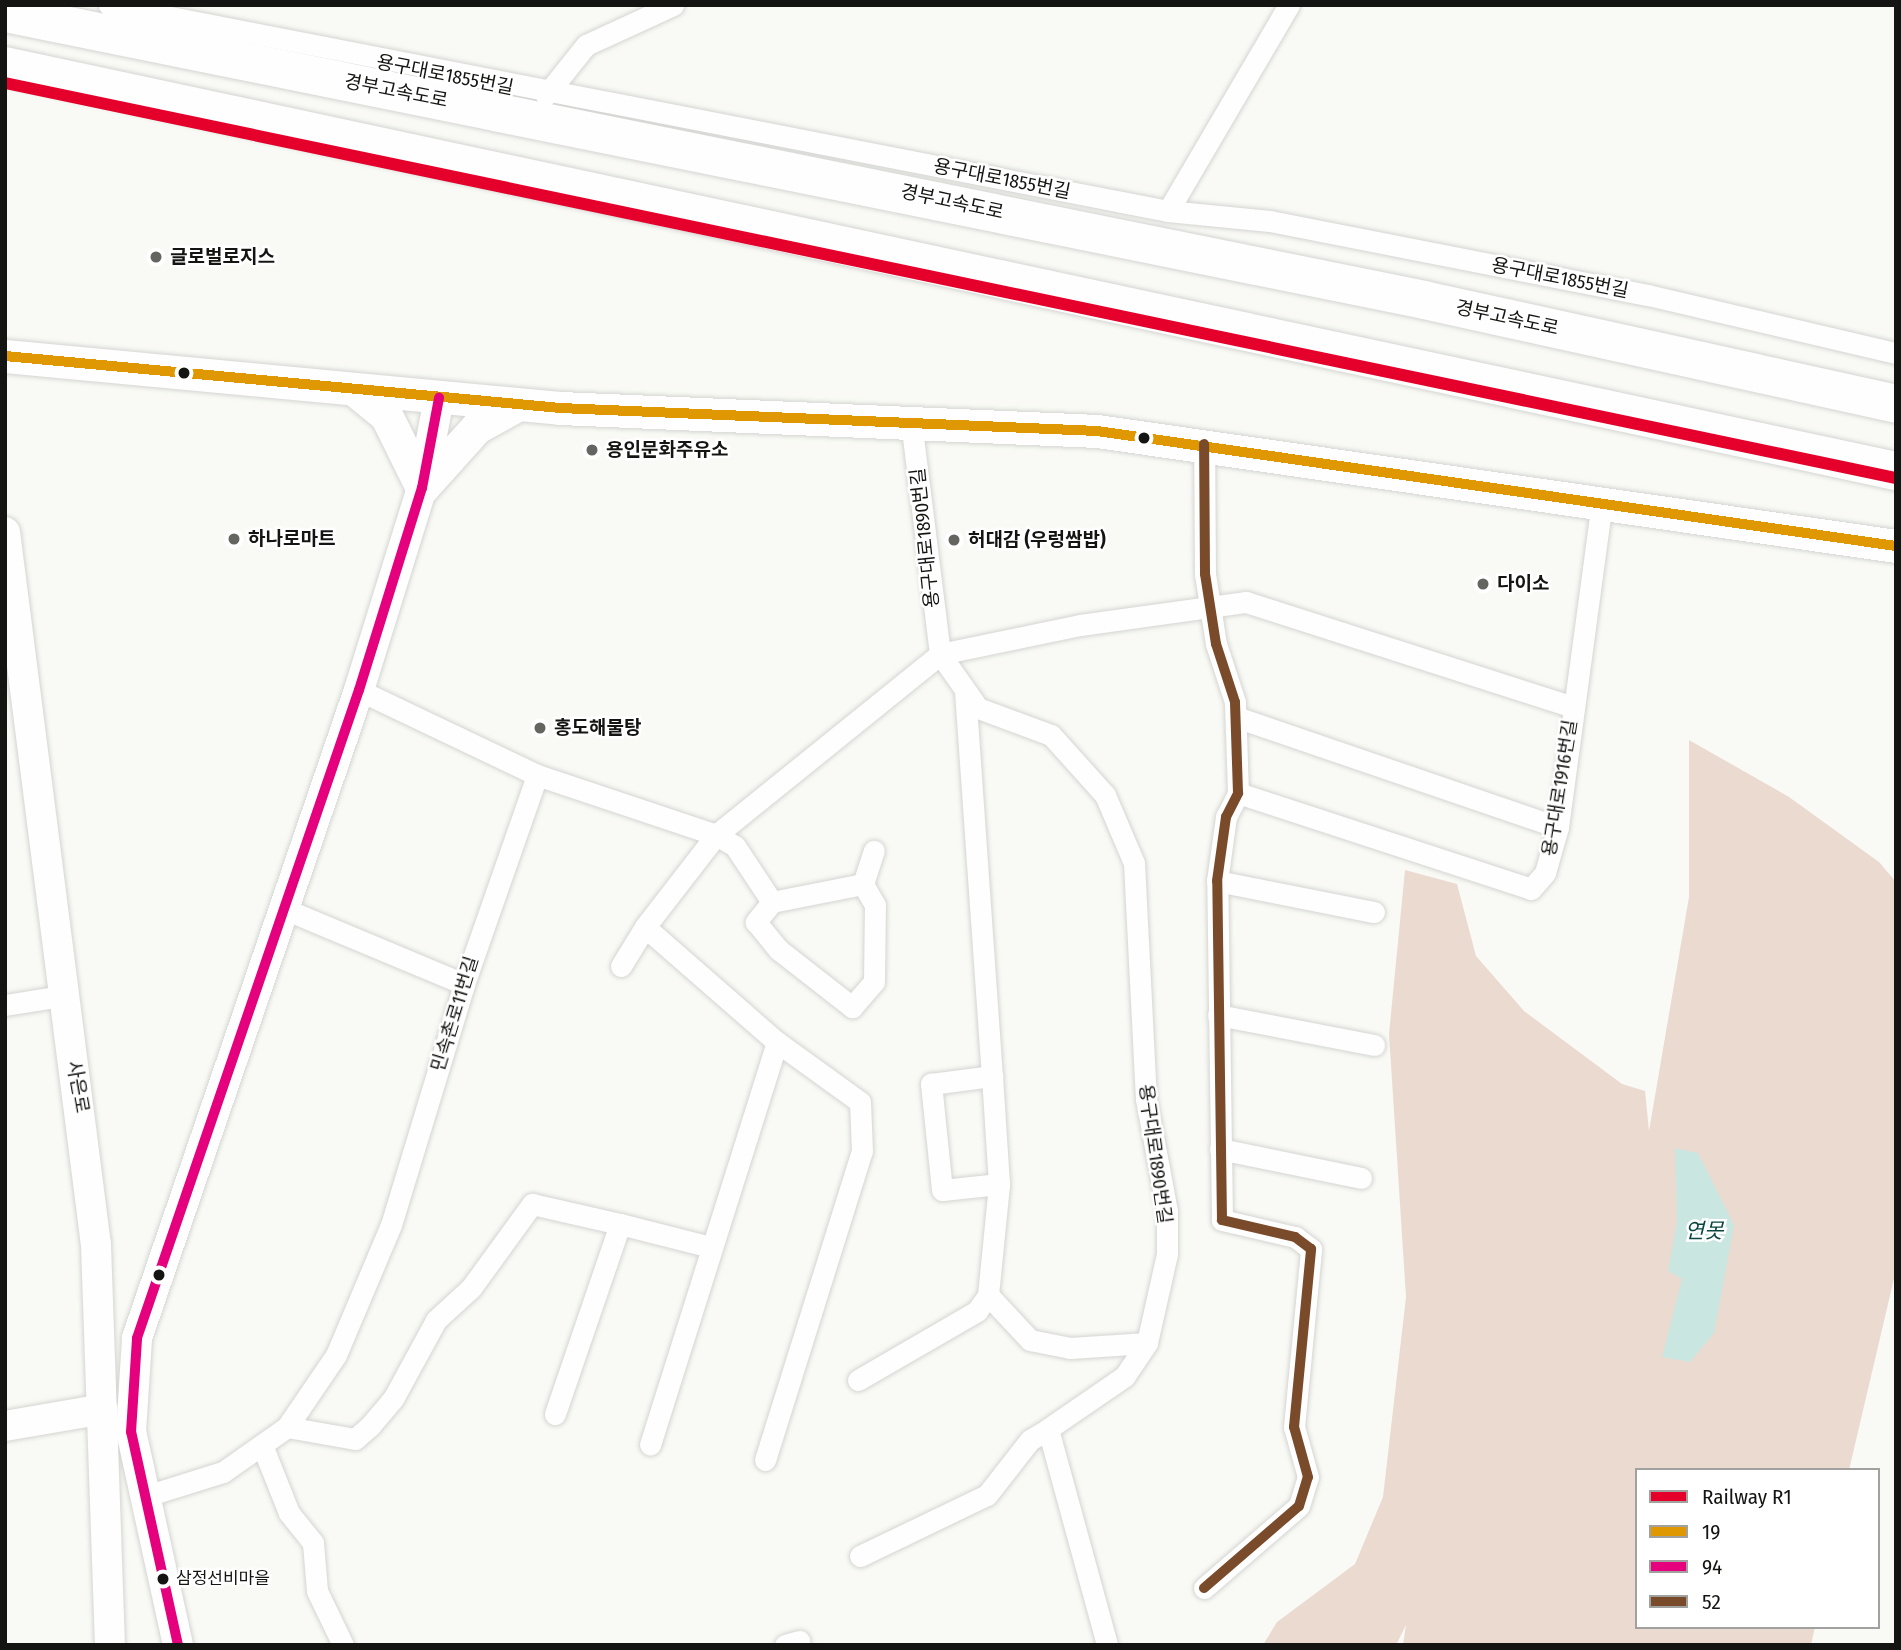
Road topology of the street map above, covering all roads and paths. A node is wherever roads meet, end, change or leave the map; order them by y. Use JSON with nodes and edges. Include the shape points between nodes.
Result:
{"nodes":[{"id":1,"x":109,"y":5,"type":"edge"},
{"id":2,"x":673,"y":5,"type":"edge"},
{"id":3,"x":1289,"y":5,"type":"edge"},
{"id":4,"x":5,"y":13,"type":"edge"},
{"id":5,"x":5,"y":66,"type":"edge"},
{"id":6,"x":546,"y":95,"type":"junction"},
{"id":7,"x":1168,"y":211,"type":"junction"},
{"id":8,"x":1896,"y":353,"type":"edge"},
{"id":9,"x":5,"y":356,"type":"edge"},
{"id":10,"x":356,"y":391,"type":"junction"},
{"id":11,"x":439,"y":398,"type":"junction"},
{"id":12,"x":1896,"y":404,"type":"edge"},
{"id":13,"x":517,"y":405,"type":"junction"},
{"id":14,"x":911,"y":421,"type":"junction"},
{"id":15,"x":1204,"y":444,"type":"junction"},
{"id":16,"x":1896,"y":471,"type":"edge"},
{"id":17,"x":422,"y":488,"type":"junction"},
{"id":18,"x":1602,"y":503,"type":"junction"},
{"id":19,"x":5,"y":532,"type":"edge"},
{"id":20,"x":1896,"y":546,"type":"edge"},
{"id":21,"x":1208,"y":604,"type":"junction"},
{"id":22,"x":940,"y":654,"type":"junction"},
{"id":23,"x":965,"y":689,"type":"junction"},
{"id":24,"x":359,"y":690,"type":"junction"},
{"id":25,"x":1573,"y":707,"type":"junction"},
{"id":26,"x":1236,"y":717,"type":"junction"},
{"id":27,"x":537,"y":775,"type":"junction"},
{"id":28,"x":1238,"y":793,"type":"junction"},
{"id":29,"x":1558,"y":827,"type":"junction"},
{"id":30,"x":716,"y":835,"type":"junction"},
{"id":31,"x":874,"y":851,"type":"dead end"},
{"id":32,"x":1217,"y":881,"type":"junction"},
{"id":33,"x":863,"y":884,"type":"junction"},
{"id":34,"x":772,"y":902,"type":"junction"},
{"id":35,"x":287,"y":911,"type":"junction"},
{"id":36,"x":1374,"y":912,"type":"dead end"},
{"id":37,"x":645,"y":927,"type":"junction"},
{"id":38,"x":621,"y":966,"type":"dead end"},
{"id":39,"x":464,"y":984,"type":"junction"},
{"id":40,"x":50,"y":997,"type":"junction"},
{"id":41,"x":5,"y":1005,"type":"edge"},
{"id":42,"x":1218,"y":1015,"type":"junction"},
{"id":43,"x":777,"y":1042,"type":"junction"},
{"id":44,"x":1374,"y":1045,"type":"dead end"},
{"id":45,"x":992,"y":1076,"type":"junction"},
{"id":46,"x":1220,"y":1149,"type":"junction"},
{"id":47,"x":1361,"y":1178,"type":"dead end"},
{"id":48,"x":999,"y":1184,"type":"junction"},
{"id":49,"x":621,"y":1224,"type":"junction"},
{"id":50,"x":711,"y":1247,"type":"junction"},
{"id":51,"x":988,"y":1295,"type":"junction"},
{"id":52,"x":1147,"y":1343,"type":"junction"},
{"id":53,"x":858,"y":1380,"type":"dead end"},
{"id":54,"x":103,"y":1409,"type":"junction"},
{"id":55,"x":555,"y":1415,"type":"dead end"},
{"id":56,"x":5,"y":1426,"type":"edge"},
{"id":57,"x":287,"y":1427,"type":"junction"},
{"id":58,"x":1048,"y":1429,"type":"junction"},
{"id":59,"x":650,"y":1444,"type":"dead end"},
{"id":60,"x":262,"y":1445,"type":"junction"},
{"id":61,"x":765,"y":1460,"type":"dead end"},
{"id":62,"x":143,"y":1496,"type":"junction"},
{"id":63,"x":860,"y":1556,"type":"dead end"},
{"id":64,"x":1204,"y":1588,"type":"dead end"},
{"id":65,"x":110,"y":1645,"type":"edge"},
{"id":66,"x":178,"y":1645,"type":"edge"},
{"id":67,"x":343,"y":1645,"type":"edge"},
{"id":68,"x":1107,"y":1645,"type":"edge"}],
"edges":[{"from":1,"to":6,"type":"street","name":"용구대로1855번길"},
{"from":2,"to":6,"type":"street","via":[[586,45]]},
{"from":3,"to":7,"type":"street"},
{"from":4,"to":12,"type":"highway","name":"경부고속도로","via":[[1424,300]]},
{"from":5,"to":16,"type":"highway"},
{"from":6,"to":7,"type":"street","name":"용구대로1855번길","via":[[682,113]]},
{"from":7,"to":8,"type":"street","name":"용구대로1855번길","via":[[1283,224],[1648,295]]},
{"from":9,"to":10,"type":"main road"},
{"from":10,"to":11,"type":"main road"},
{"from":10,"to":17,"type":"main road","via":[[386,415]]},
{"from":11,"to":13,"type":"main road"},
{"from":11,"to":17,"type":"street"},
{"from":13,"to":14,"type":"main road"},
{"from":13,"to":17,"type":"main road","via":[[477,428]]},
{"from":14,"to":15,"type":"main road"},
{"from":14,"to":22,"type":"street","name":"용구대로1890번길"},
{"from":15,"to":18,"type":"main road"},
{"from":15,"to":21,"type":"street"},
{"from":17,"to":24,"type":"street"},
{"from":18,"to":20,"type":"main road"},
{"from":18,"to":25,"type":"street","name":"용구대로1916번길"},
{"from":19,"to":40,"type":"street","name":"사은로","via":[[31,704]]},
{"from":21,"to":22,"type":"street"},
{"from":21,"to":25,"type":"street","via":[[1246,602]]},
{"from":21,"to":26,"type":"street"},
{"from":22,"to":23,"type":"street","name":"용구대로1890번길"},
{"from":22,"to":30,"type":"street"},
{"from":23,"to":45,"type":"street"},
{"from":23,"to":52,"type":"street","name":"용구대로1890번길","via":[[978,708],[1051,735],[1105,795],[1134,863],[1146,1099],[1167,1211],[1167,1254]]},
{"from":24,"to":27,"type":"street"},
{"from":24,"to":35,"type":"street"},
{"from":25,"to":29,"type":"street","name":"용구대로1916번길"},
{"from":26,"to":28,"type":"street"},
{"from":26,"to":29,"type":"street"},
{"from":27,"to":30,"type":"street"},
{"from":27,"to":39,"type":"street","name":"민속촌로11번길"},
{"from":28,"to":29,"type":"street","name":"용구대로1916번길","via":[[1531,889],[1545,873]]},
{"from":28,"to":32,"type":"street","via":[[1226,817]]},
{"from":30,"to":34,"type":"street","via":[[735,846]]},
{"from":30,"to":37,"type":"street"},
{"from":31,"to":33,"type":"street"},
{"from":32,"to":36,"type":"street"},
{"from":32,"to":42,"type":"street"},
{"from":33,"to":34,"type":"street"},
{"from":33,"to":34,"type":"street","via":[[875,905],[874,982],[860,1012],[779,950],[756,922]]},
{"from":35,"to":39,"type":"street"},
{"from":35,"to":62,"type":"street","via":[[137,1338],[131,1432]]},
{"from":37,"to":38,"type":"street"},
{"from":37,"to":43,"type":"street"},
{"from":39,"to":57,"type":"street","name":"민속촌로11번길","via":[[391,1225],[336,1355]]},
{"from":40,"to":41,"type":"street"},
{"from":40,"to":54,"type":"street","name":"사은로","via":[[84,1116]]},
{"from":42,"to":44,"type":"street"},
{"from":42,"to":46,"type":"street"},
{"from":43,"to":50,"type":"street"},
{"from":43,"to":61,"type":"street","via":[[860,1102],[862,1152]]},
{"from":45,"to":48,"type":"street"},
{"from":45,"to":48,"type":"street","via":[[931,1084],[942,1190]]},
{"from":46,"to":47,"type":"street"},
{"from":46,"to":64,"type":"street","via":[[1222,1220],[1295,1237],[1311,1249],[1294,1427],[1308,1477],[1299,1506]]},
{"from":48,"to":51,"type":"street"},
{"from":49,"to":50,"type":"street"},
{"from":49,"to":55,"type":"street"},
{"from":49,"to":57,"type":"street","via":[[532,1204],[471,1288],[436,1320],[393,1399],[370,1426],[355,1439]]},
{"from":50,"to":59,"type":"street"},
{"from":51,"to":52,"type":"street","via":[[1030,1340],[1070,1348]]},
{"from":51,"to":53,"type":"street","via":[[977,1311]]},
{"from":52,"to":58,"type":"street","name":"용구대로1890번길","via":[[1125,1376]]},
{"from":54,"to":56,"type":"street"},
{"from":54,"to":65,"type":"street","name":"사은로"},
{"from":57,"to":60,"type":"street","name":"민속촌로11번길"},
{"from":58,"to":63,"type":"street","name":"용구대로1890번길","via":[[1030,1440],[987,1495]]},
{"from":58,"to":68,"type":"street"},
{"from":60,"to":62,"type":"street","name":"민속촌로11번길","via":[[223,1472]]},
{"from":60,"to":67,"type":"street","via":[[289,1513],[313,1543],[317,1591]]},
{"from":62,"to":66,"type":"street"}]}
